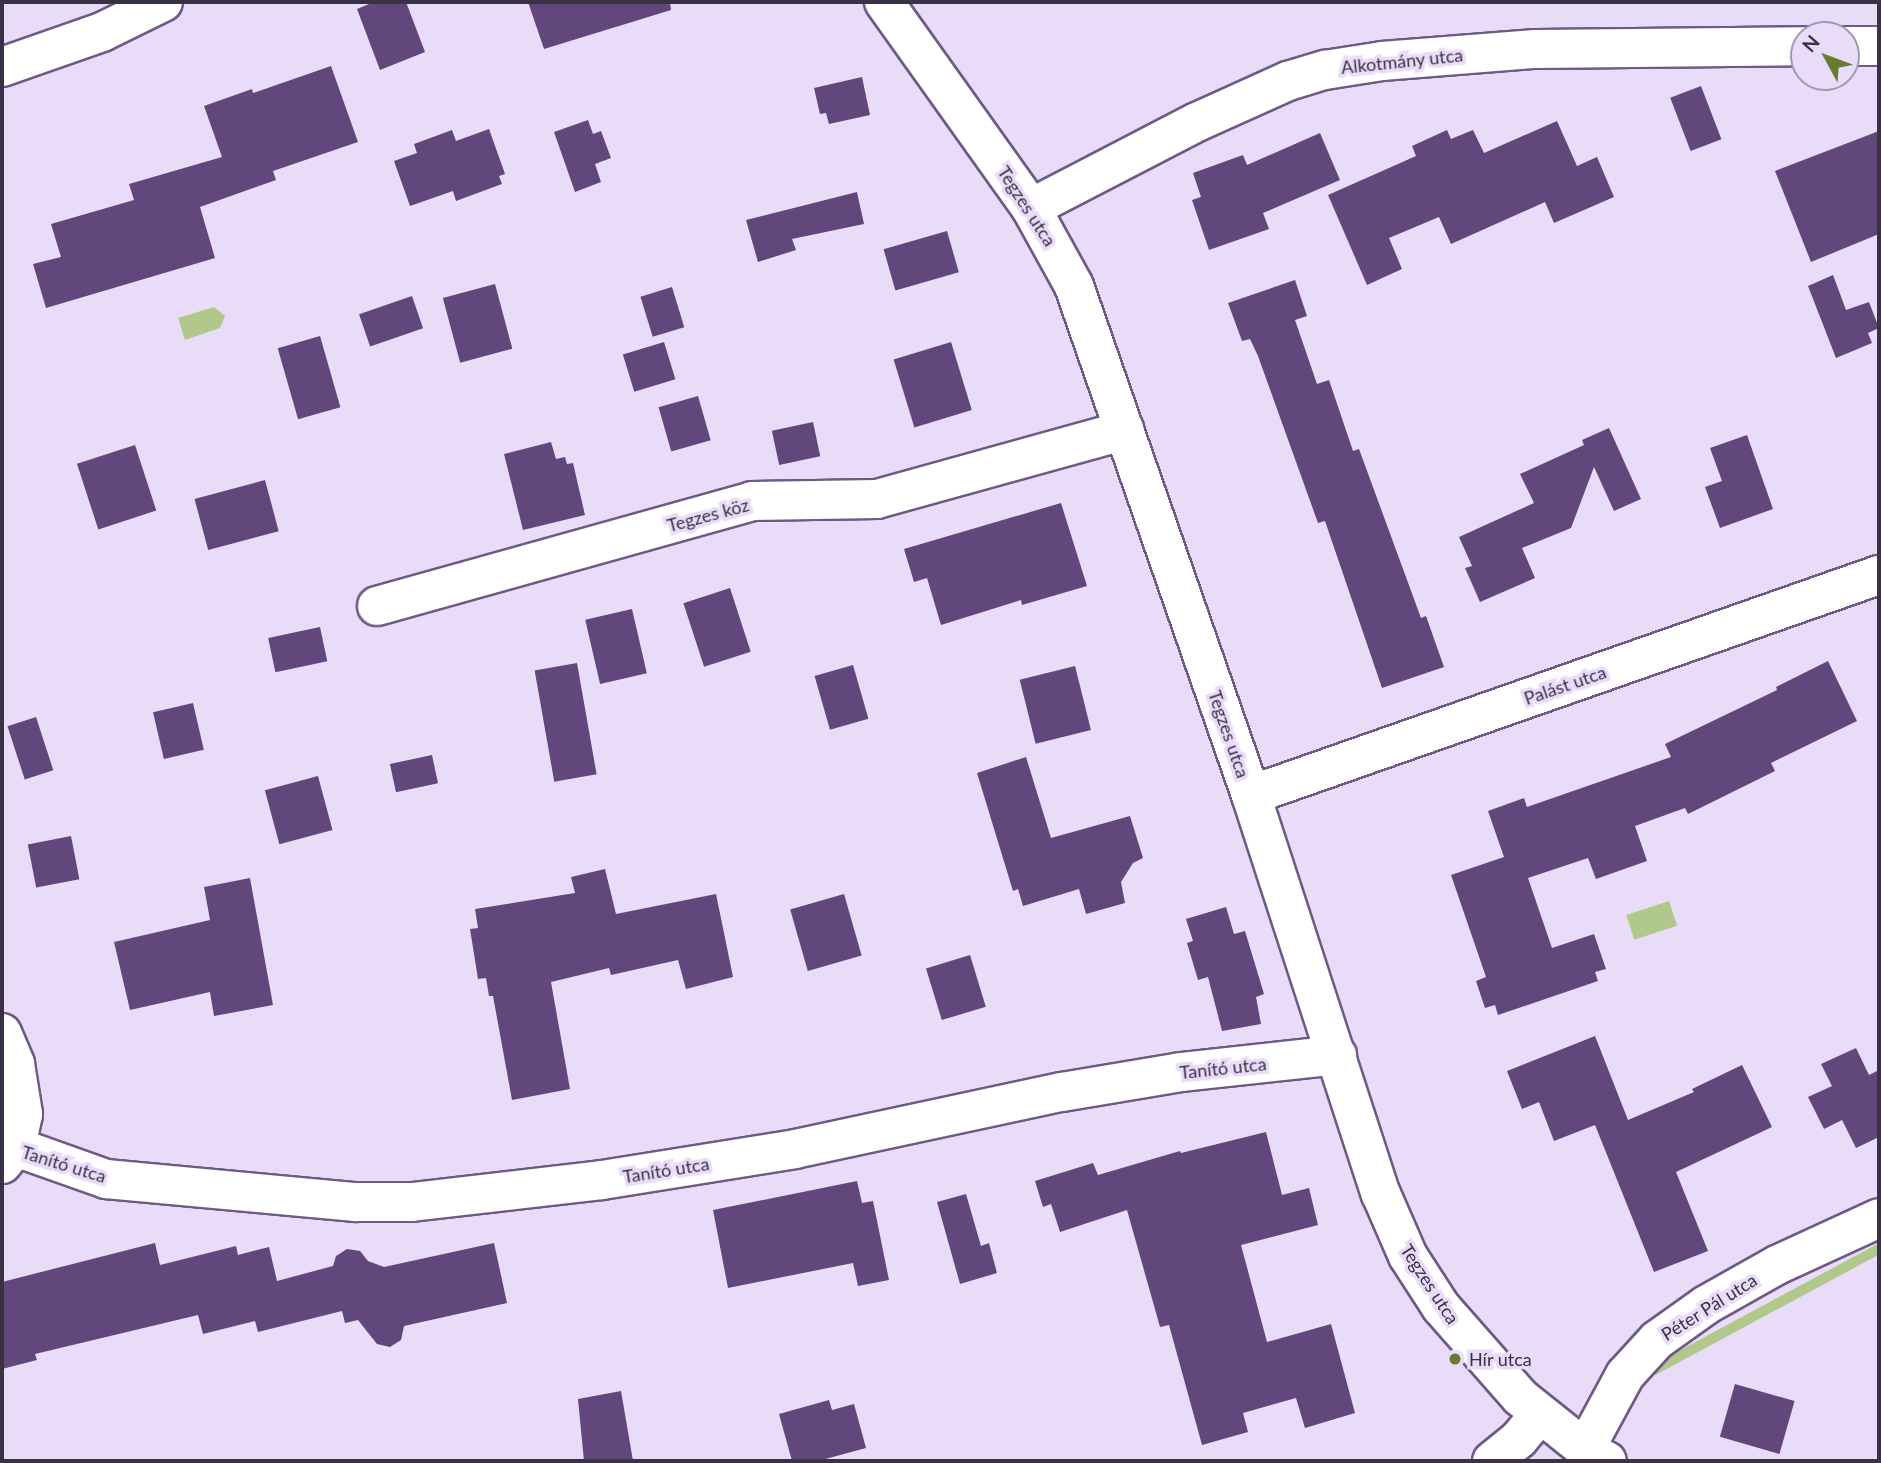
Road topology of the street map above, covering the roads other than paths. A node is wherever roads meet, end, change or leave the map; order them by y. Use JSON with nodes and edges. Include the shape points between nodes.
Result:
{"nodes":[{"id":1,"x":163,"y":2,"type":"edge"},
{"id":2,"x":884,"y":2,"type":"edge"},
{"id":3,"x":1860,"y":46,"type":"edge"},
{"id":4,"x":1879,"y":46,"type":"edge"},
{"id":5,"x":1790,"y":47,"type":"edge"},
{"id":6,"x":2,"y":67,"type":"edge"},
{"id":7,"x":1031,"y":208,"type":"junction"},
{"id":8,"x":1125,"y":430,"type":"junction"},
{"id":9,"x":1879,"y":575,"type":"edge"},
{"id":10,"x":377,"y":606,"type":"dead end"},
{"id":11,"x":1251,"y":795,"type":"junction"},
{"id":12,"x":2,"y":1033,"type":"edge"},
{"id":13,"x":1337,"y":1055,"type":"junction"},
{"id":14,"x":9,"y":1155,"type":"edge"},
{"id":15,"x":1879,"y":1218,"type":"edge"},
{"id":16,"x":1539,"y":1415,"type":"junction"},
{"id":17,"x":1596,"y":1455,"type":"edge"},
{"id":18,"x":1492,"y":1461,"type":"edge"}],
"edges":[{"from":1,"to":6,"type":"street","via":[[102,32]]},
{"from":2,"to":7,"type":"street","name":"Tegzes utca"},
{"from":3,"to":4,"type":"street"},
{"from":5,"to":7,"type":"street","name":"Alkotmány utca","via":[[1536,49],[1325,70],[1197,121]]},
{"from":7,"to":8,"type":"street","name":"Tegzes utca","via":[[1074,286]]},
{"from":8,"to":10,"type":"street","name":"Tegzes köz","via":[[877,499],[752,502]]},
{"from":8,"to":11,"type":"street","name":"Tegzes utca"},
{"from":9,"to":11,"type":"street","name":"Palást utca"},
{"from":11,"to":13,"type":"street","name":"Tegzes utca"},
{"from":12,"to":14,"type":"street","via":[[15,1064],[23,1114]]},
{"from":13,"to":14,"type":"street","name":"Tanító utca","via":[[1167,1074],[795,1149],[602,1180],[412,1202],[356,1202],[106,1179]]},
{"from":13,"to":16,"type":"street","name":"Tegzes utca","via":[[1381,1194],[1408,1256],[1461,1332]]},
{"from":15,"to":17,"type":"street","name":"Péter Pál utca","via":[[1777,1265],[1657,1339],[1625,1375]]},
{"from":16,"to":17,"type":"street","name":"Tegzes utca"},
{"from":16,"to":18,"type":"street"}]}
